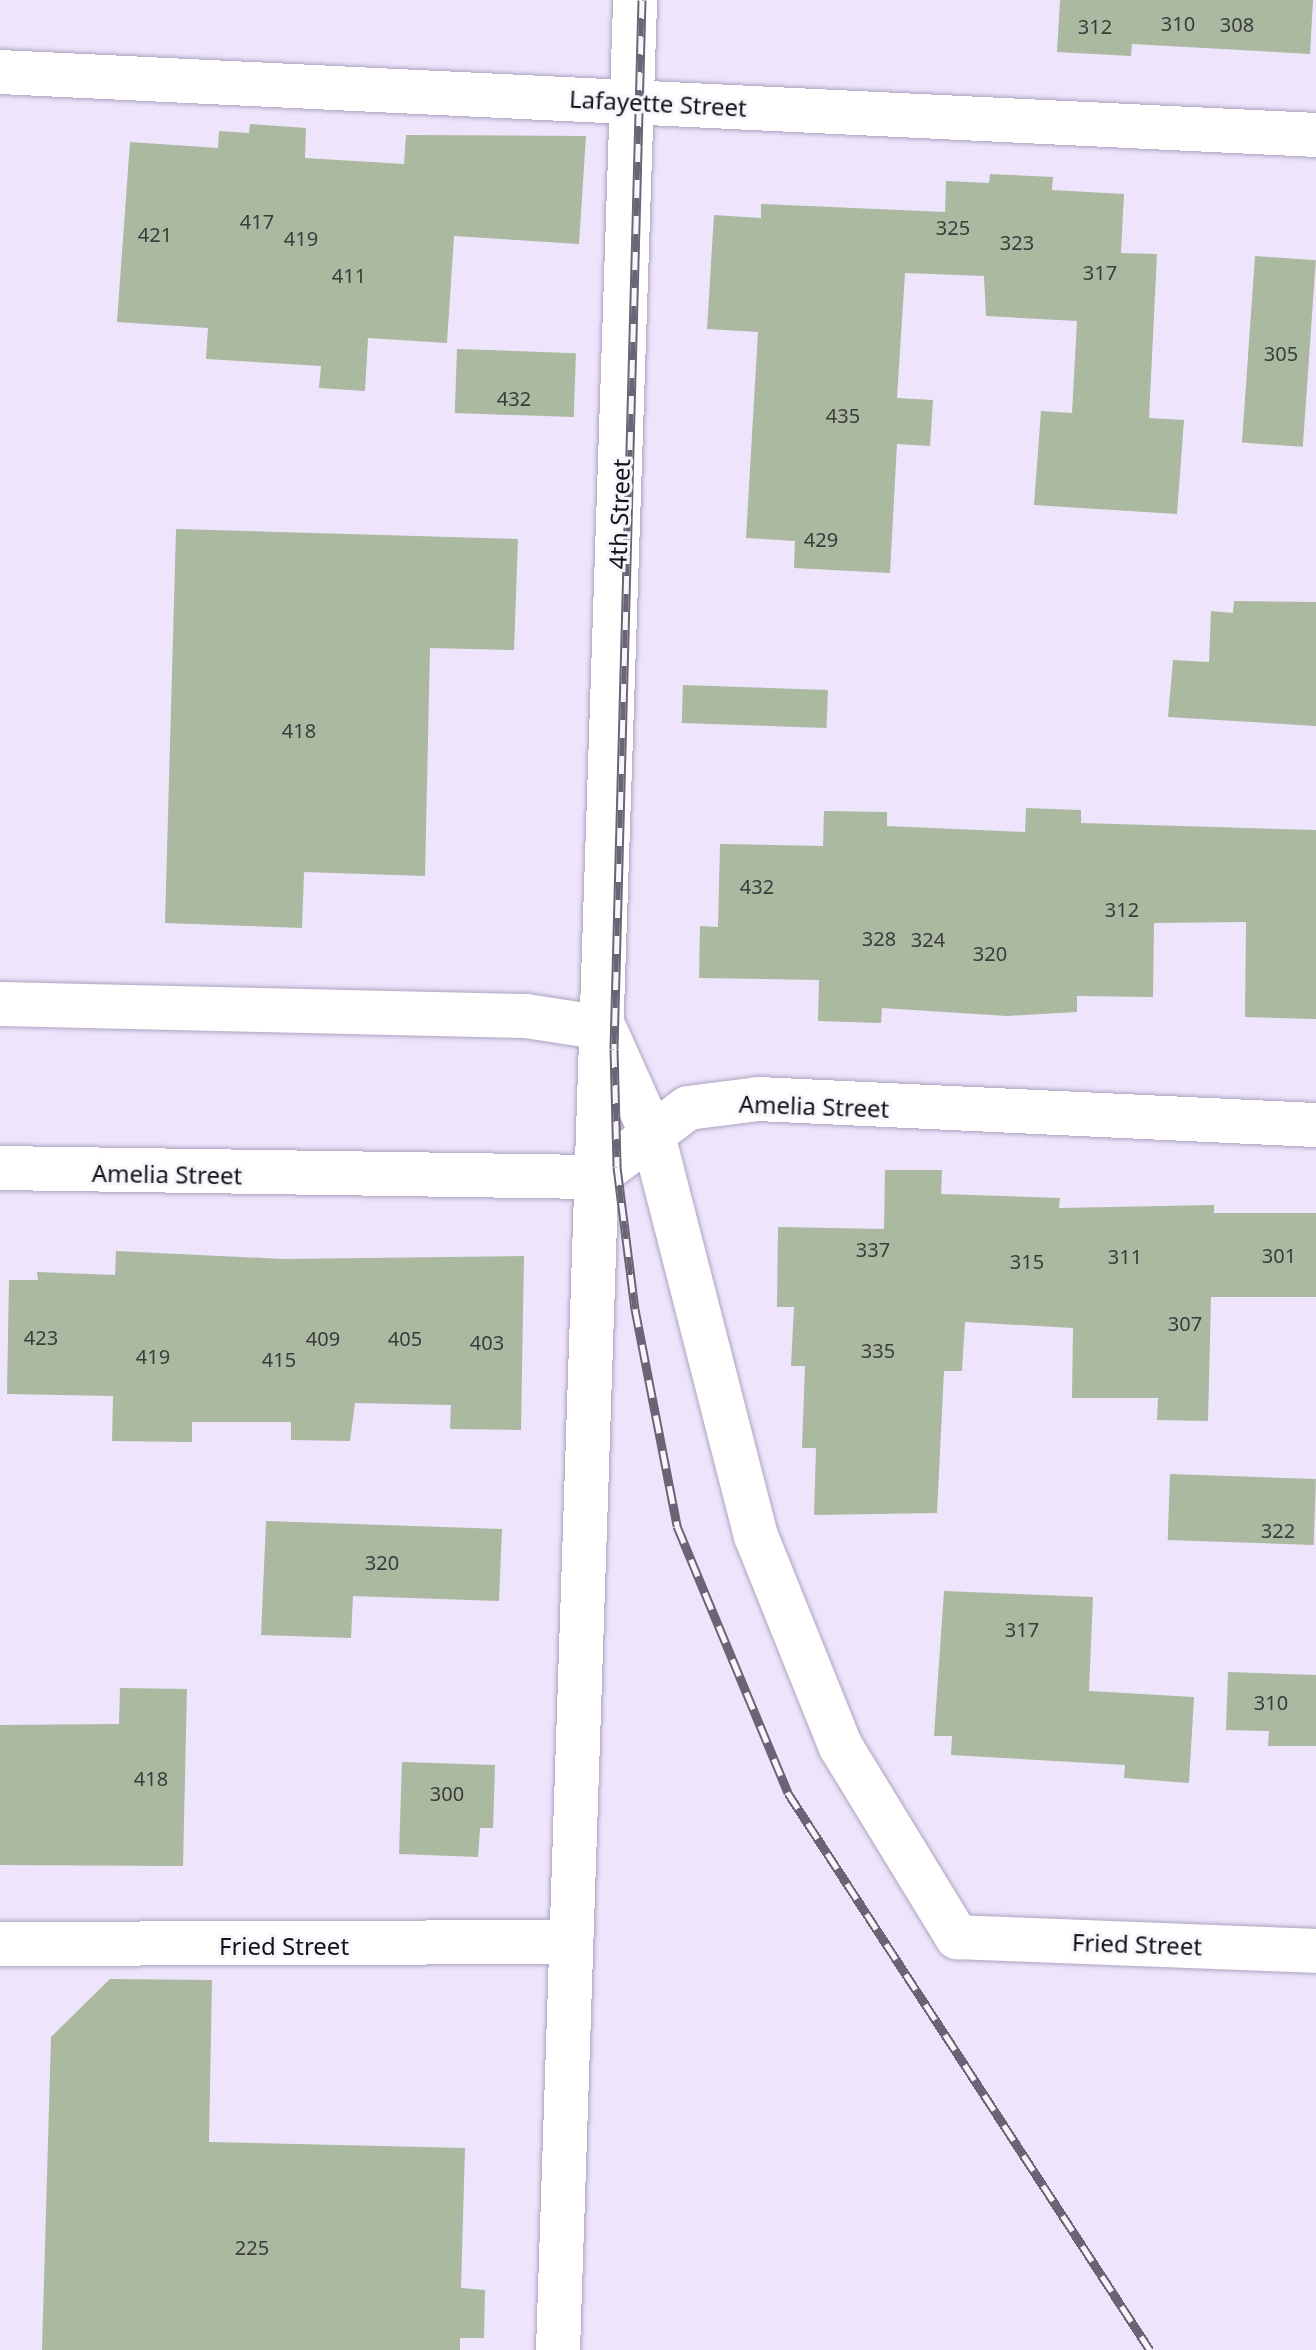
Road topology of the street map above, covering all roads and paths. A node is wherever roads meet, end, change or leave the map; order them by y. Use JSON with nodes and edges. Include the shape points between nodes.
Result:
{"nodes":[{"id":1,"x":635,"y":0,"type":"edge"},
{"id":2,"x":0,"y":72,"type":"edge"},
{"id":3,"x":631,"y":101,"type":"junction"},
{"id":4,"x":1316,"y":135,"type":"edge"},
{"id":5,"x":0,"y":1004,"type":"edge"},
{"id":6,"x":604,"y":1028,"type":"junction"},
{"id":7,"x":1316,"y":1125,"type":"edge"},
{"id":8,"x":654,"y":1139,"type":"junction"},
{"id":9,"x":0,"y":1168,"type":"edge"},
{"id":10,"x":596,"y":1177,"type":"junction"},
{"id":11,"x":567,"y":1942,"type":"junction"},
{"id":12,"x":0,"y":1944,"type":"edge"},
{"id":13,"x":1316,"y":1951,"type":"edge"},
{"id":14,"x":558,"y":2350,"type":"edge"}],
"edges":[{"from":1,"to":3,"type":"street","name":"4th Street"},
{"from":2,"to":3,"type":"street","name":"Lafayette Street"},
{"from":3,"to":4,"type":"street","name":"Lafayette Street"},
{"from":3,"to":6,"type":"street","name":"4th Street"},
{"from":5,"to":6,"type":"street","via":[[526,1016]]},
{"from":6,"to":8,"type":"street"},
{"from":6,"to":10,"type":"street","name":"4th Street"},
{"from":7,"to":8,"type":"street","name":"Amelia Street","via":[[758,1099],[688,1108]]},
{"from":8,"to":10,"type":"street","name":"Amelia Street"},
{"from":8,"to":13,"type":"street","name":"Fried Street","via":[[756,1536],[841,1747],[957,1937]]},
{"from":9,"to":10,"type":"street","name":"Amelia Street"},
{"from":10,"to":11,"type":"street","name":"4th Street"},
{"from":11,"to":12,"type":"street","name":"Fried Street"},
{"from":11,"to":14,"type":"street","name":"4th Street"}]}
